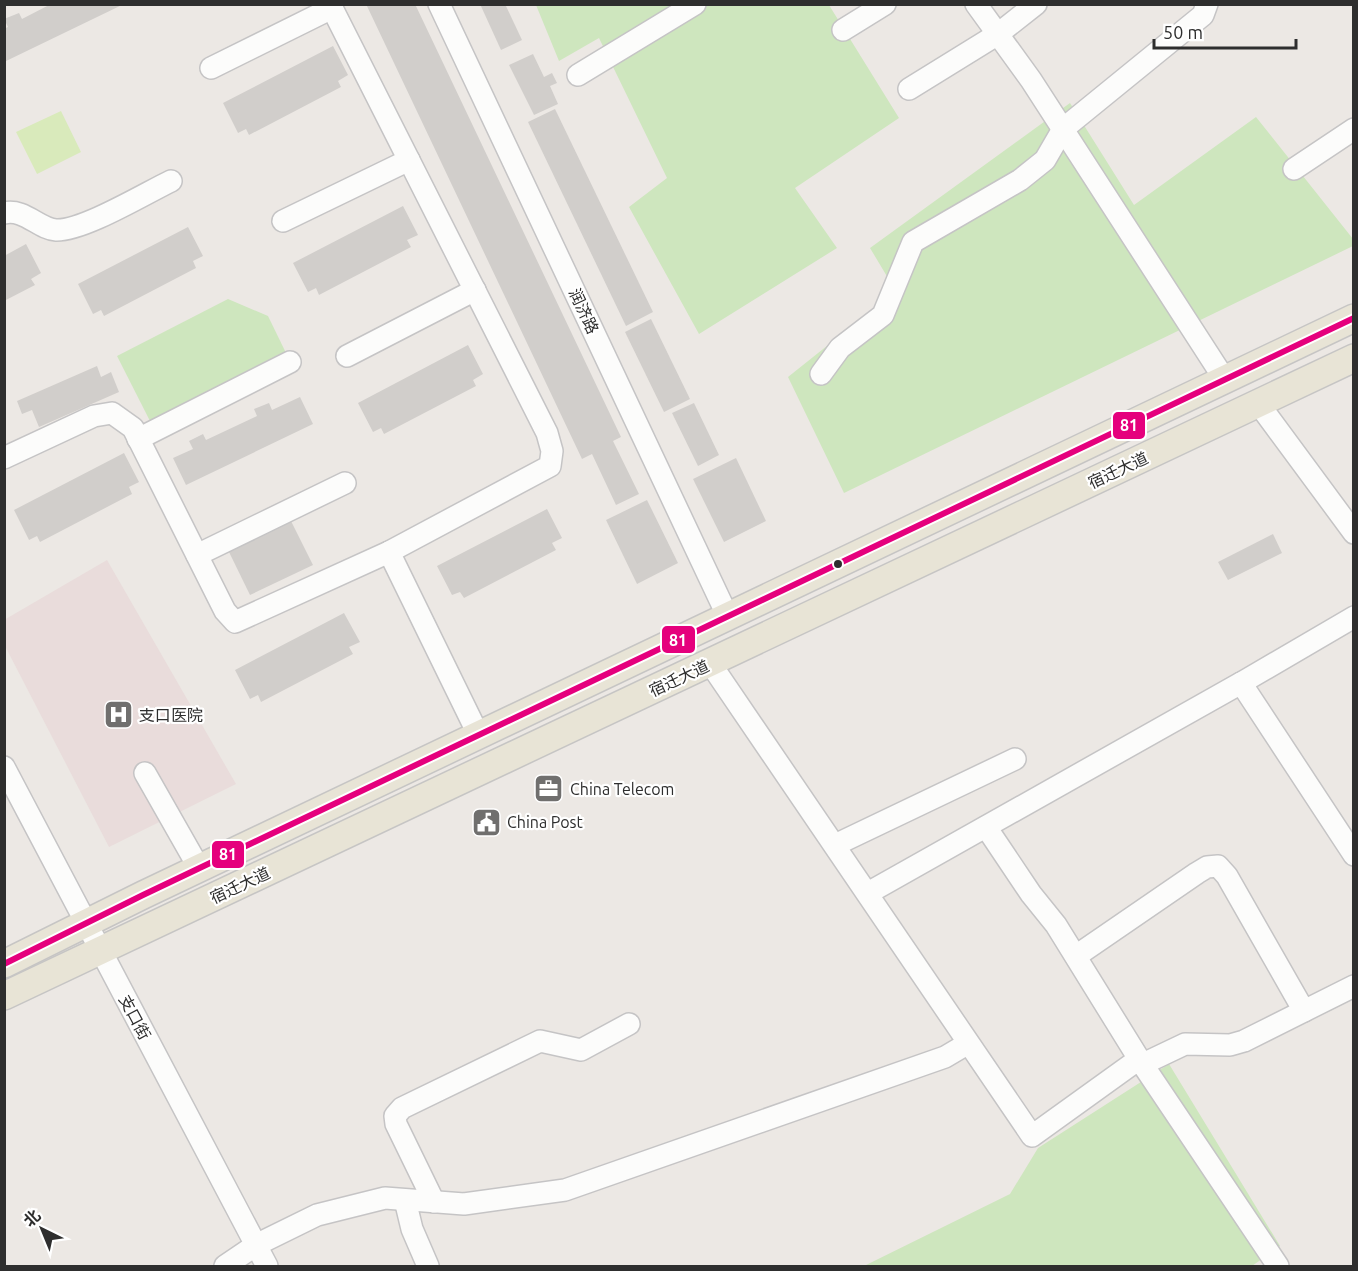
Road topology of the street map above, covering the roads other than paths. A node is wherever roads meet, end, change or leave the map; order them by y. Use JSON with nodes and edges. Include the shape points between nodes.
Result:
{"nodes":[{"id":1,"x":439,"y":4,"type":"edge"},
{"id":2,"x":695,"y":4,"type":"edge"},
{"id":3,"x":885,"y":4,"type":"edge"},
{"id":4,"x":976,"y":4,"type":"edge"},
{"id":5,"x":1036,"y":4,"type":"edge"},
{"id":6,"x":1207,"y":4,"type":"edge"},
{"id":7,"x":331,"y":6,"type":"edge"},
{"id":8,"x":843,"y":30,"type":"dead end"},
{"id":9,"x":998,"y":34,"type":"junction"},
{"id":10,"x":211,"y":68,"type":"dead end"},
{"id":11,"x":578,"y":75,"type":"dead end"},
{"id":12,"x":909,"y":89,"type":"dead end"},
{"id":13,"x":1063,"y":129,"type":"junction"},
{"id":14,"x":1353,"y":129,"type":"edge"},
{"id":15,"x":409,"y":160,"type":"junction"},
{"id":16,"x":1294,"y":169,"type":"dead end"},
{"id":17,"x":171,"y":181,"type":"dead end"},
{"id":18,"x":4,"y":213,"type":"edge"},
{"id":19,"x":283,"y":222,"type":"dead end"},
{"id":20,"x":475,"y":290,"type":"junction"},
{"id":21,"x":1353,"y":318,"type":"edge"},
{"id":22,"x":347,"y":356,"type":"dead end"},
{"id":23,"x":1353,"y":358,"type":"edge"},
{"id":24,"x":290,"y":362,"type":"dead end"},
{"id":25,"x":821,"y":374,"type":"dead end"},
{"id":26,"x":1225,"y":380,"type":"junction"},
{"id":27,"x":1258,"y":403,"type":"junction"},
{"id":28,"x":138,"y":439,"type":"junction"},
{"id":29,"x":4,"y":458,"type":"edge"},
{"id":30,"x":345,"y":483,"type":"dead end"},
{"id":31,"x":1353,"y":533,"type":"edge"},
{"id":32,"x":389,"y":552,"type":"junction"},
{"id":33,"x":197,"y":555,"type":"junction"},
{"id":34,"x":728,"y":617,"type":"junction"},
{"id":35,"x":1353,"y":617,"type":"edge"},
{"id":36,"x":710,"y":663,"type":"junction"},
{"id":37,"x":1241,"y":683,"type":"junction"},
{"id":38,"x":479,"y":736,"type":"junction"},
{"id":39,"x":1015,"y":759,"type":"dead end"},
{"id":40,"x":4,"y":767,"type":"edge"},
{"id":41,"x":146,"y":773,"type":"dead end"},
{"id":42,"x":986,"y":827,"type":"junction"},
{"id":43,"x":835,"y":845,"type":"junction"},
{"id":44,"x":1353,"y":855,"type":"edge"},
{"id":45,"x":199,"y":868,"type":"junction"},
{"id":46,"x":868,"y":894,"type":"junction"},
{"id":47,"x":86,"y":924,"type":"junction"},
{"id":48,"x":100,"y":951,"type":"junction"},
{"id":49,"x":1076,"y":956,"type":"junction"},
{"id":50,"x":4,"y":964,"type":"edge"},
{"id":51,"x":1353,"y":986,"type":"edge"},
{"id":52,"x":4,"y":996,"type":"edge"},
{"id":53,"x":1304,"y":1011,"type":"junction"},
{"id":54,"x":630,"y":1024,"type":"dead end"},
{"id":55,"x":967,"y":1044,"type":"junction"},
{"id":56,"x":1141,"y":1061,"type":"junction"},
{"id":57,"x":405,"y":1200,"type":"junction"},
{"id":58,"x":434,"y":1202,"type":"junction"},
{"id":59,"x":255,"y":1245,"type":"junction"},
{"id":60,"x":225,"y":1266,"type":"edge"},
{"id":61,"x":267,"y":1266,"type":"edge"},
{"id":62,"x":428,"y":1266,"type":"edge"},
{"id":63,"x":1278,"y":1266,"type":"edge"}],
"edges":[{"from":1,"to":34,"type":"street","name":"润济路"},
{"from":2,"to":11,"type":"street"},
{"from":3,"to":8,"type":"street"},
{"from":4,"to":9,"type":"street"},
{"from":5,"to":9,"type":"street"},
{"from":6,"to":13,"type":"street","via":[[1203,15]]},
{"from":7,"to":10,"type":"street"},
{"from":7,"to":15,"type":"street"},
{"from":9,"to":12,"type":"street"},
{"from":9,"to":13,"type":"street"},
{"from":13,"to":25,"type":"street","via":[[1045,160],[1020,180],[913,242],[883,315],[840,348]]},
{"from":13,"to":26,"type":"street"},
{"from":14,"to":16,"type":"street"},
{"from":15,"to":19,"type":"street"},
{"from":15,"to":20,"type":"street"},
{"from":17,"to":18,"type":"street","via":[[74,228],[54,230],[32,218]]},
{"from":20,"to":22,"type":"street"},
{"from":20,"to":32,"type":"street","via":[[547,433],[552,451],[550,466]]},
{"from":21,"to":26,"type":"main road","name":"宿迁大道"},
{"from":23,"to":27,"type":"main road","name":"宿迁大道"},
{"from":24,"to":28,"type":"street"},
{"from":26,"to":34,"type":"main road","name":"宿迁大道"},
{"from":27,"to":31,"type":"street"},
{"from":27,"to":36,"type":"main road","name":"宿迁大道"},
{"from":28,"to":29,"type":"street","via":[[133,428],[112,413],[94,416]]},
{"from":28,"to":33,"type":"street"},
{"from":30,"to":33,"type":"street"},
{"from":32,"to":33,"type":"street","via":[[235,622],[225,611]]},
{"from":32,"to":38,"type":"street"},
{"from":34,"to":38,"type":"main road","name":"宿迁大道"},
{"from":35,"to":37,"type":"street"},
{"from":36,"to":43,"type":"street"},
{"from":36,"to":48,"type":"main road","name":"宿迁大道"},
{"from":37,"to":42,"type":"street"},
{"from":37,"to":44,"type":"street"},
{"from":38,"to":45,"type":"main road","name":"宿迁大道"},
{"from":39,"to":43,"type":"street"},
{"from":40,"to":47,"type":"street","name":"支口街"},
{"from":41,"to":45,"type":"street"},
{"from":42,"to":46,"type":"street"},
{"from":42,"to":49,"type":"street"},
{"from":43,"to":46,"type":"street"},
{"from":45,"to":47,"type":"main road","name":"宿迁大道"},
{"from":46,"to":55,"type":"street"},
{"from":47,"to":48,"type":"street","name":"支口街"},
{"from":47,"to":50,"type":"main road","name":"宿迁大道"},
{"from":48,"to":52,"type":"main road","name":"宿迁大道"},
{"from":48,"to":59,"type":"street","name":"支口街"},
{"from":49,"to":53,"type":"street","via":[[1197,873],[1218,866]]},
{"from":49,"to":56,"type":"street"},
{"from":51,"to":53,"type":"street"},
{"from":53,"to":56,"type":"street","via":[[1244,1041],[1230,1045],[1185,1044]]},
{"from":54,"to":58,"type":"street","via":[[581,1050],[540,1041],[402,1108],[395,1116],[396,1124]]},
{"from":55,"to":56,"type":"street","via":[[1032,1136]]},
{"from":55,"to":58,"type":"street","via":[[945,1057],[565,1190],[464,1204]]},
{"from":56,"to":63,"type":"street"},
{"from":57,"to":58,"type":"street"},
{"from":57,"to":59,"type":"street","via":[[385,1198],[317,1215]]},
{"from":57,"to":62,"type":"street"},
{"from":59,"to":60,"type":"street"},
{"from":59,"to":61,"type":"street","name":"支口街"}]}
